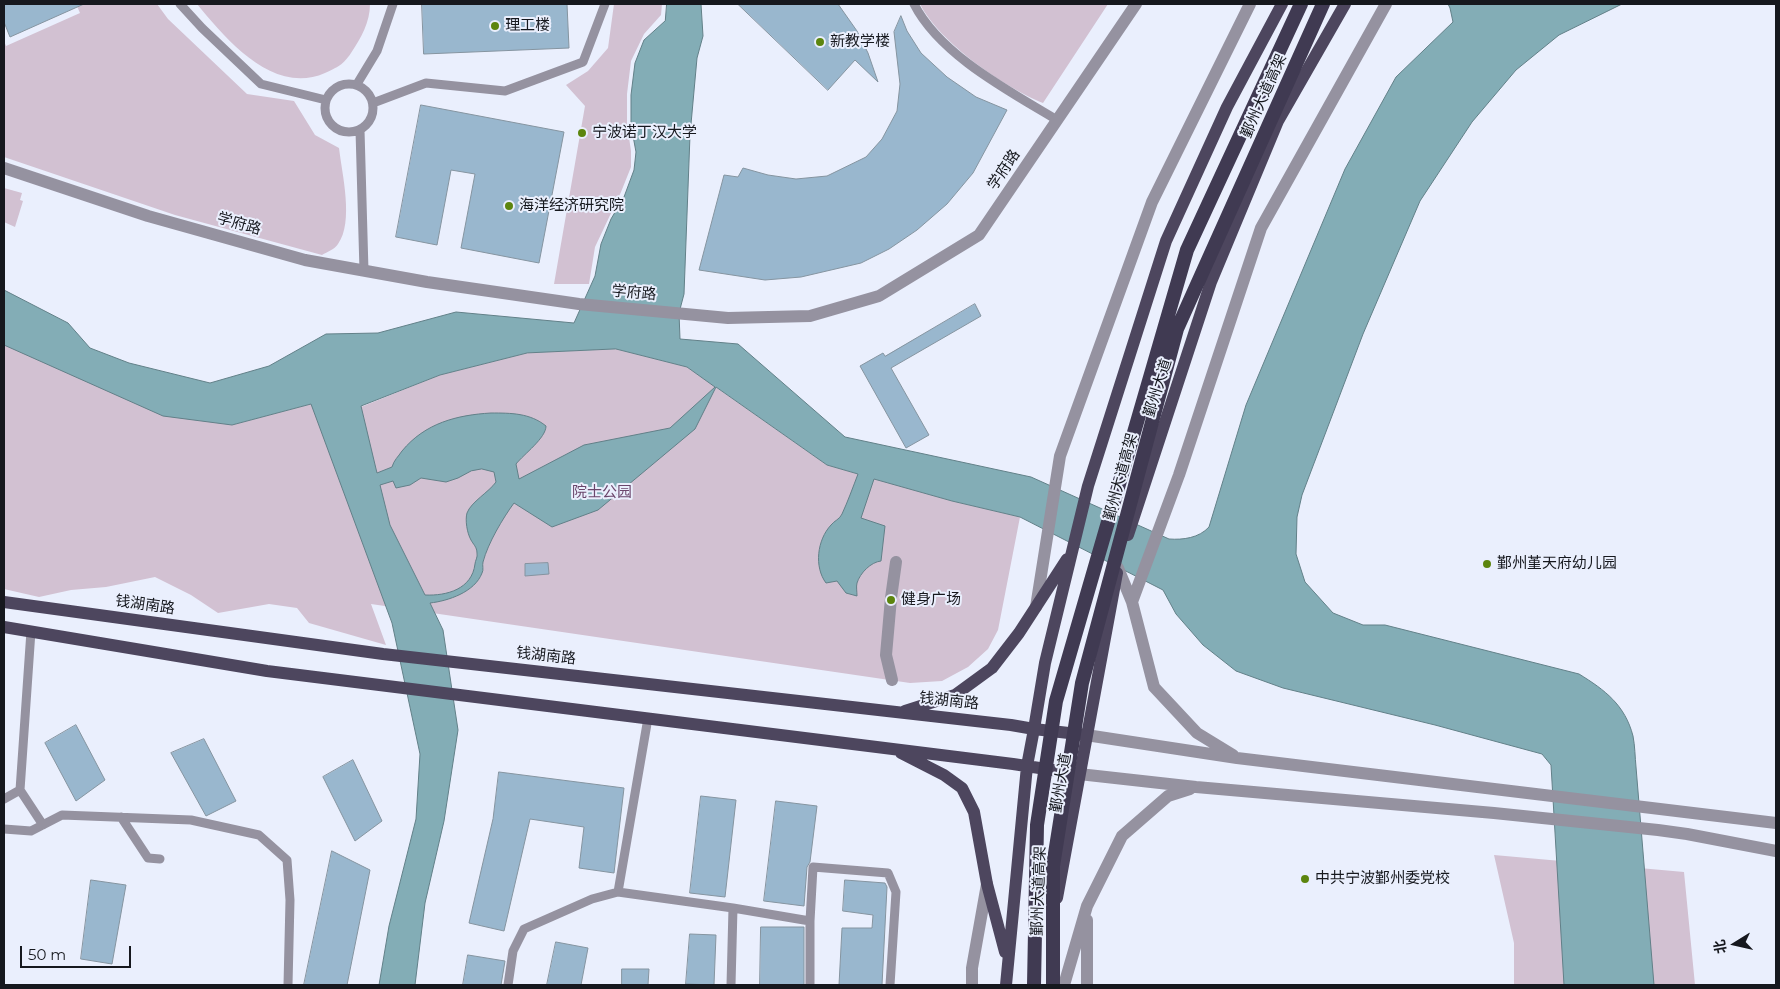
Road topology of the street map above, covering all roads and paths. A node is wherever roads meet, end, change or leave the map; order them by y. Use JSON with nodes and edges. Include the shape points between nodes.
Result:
{"nodes":[{"id":1,"x":180,"y":4,"type":"edge"},
{"id":2,"x":393,"y":4,"type":"edge"},
{"id":3,"x":605,"y":4,"type":"edge"},
{"id":4,"x":914,"y":4,"type":"edge"},
{"id":5,"x":1136,"y":4,"type":"edge"},
{"id":6,"x":1250,"y":4,"type":"edge"},
{"id":7,"x":1282,"y":4,"type":"edge"},
{"id":8,"x":1301,"y":4,"type":"edge"},
{"id":9,"x":1323,"y":4,"type":"edge"},
{"id":10,"x":1345,"y":4,"type":"edge"},
{"id":11,"x":1386,"y":4,"type":"edge"},
{"id":12,"x":357,"y":84,"type":"junction"},
{"id":13,"x":326,"y":100,"type":"junction"},
{"id":14,"x":373,"y":103,"type":"junction"},
{"id":15,"x":1057,"y":120,"type":"junction"},
{"id":16,"x":360,"y":130,"type":"junction"},
{"id":17,"x":4,"y":168,"type":"edge"},
{"id":18,"x":364,"y":271,"type":"junction"},
{"id":19,"x":1072,"y":551,"type":"junction"},
{"id":20,"x":896,"y":562,"type":"dead end"},
{"id":21,"x":1118,"y":568,"type":"junction"},
{"id":22,"x":4,"y":602,"type":"edge"},
{"id":23,"x":1132,"y":602,"type":"junction"},
{"id":24,"x":1036,"y":607,"type":"junction"},
{"id":25,"x":4,"y":627,"type":"edge"},
{"id":26,"x":31,"y":631,"type":"junction"},
{"id":27,"x":892,"y":680,"type":"dead end"},
{"id":28,"x":902,"y":712,"type":"junction"},
{"id":29,"x":648,"y":718,"type":"junction"},
{"id":30,"x":1034,"y":729,"type":"junction"},
{"id":31,"x":1086,"y":735,"type":"junction"},
{"id":32,"x":892,"y":748,"type":"junction"},
{"id":33,"x":1237,"y":758,"type":"junction"},
{"id":34,"x":1026,"y":766,"type":"junction"},
{"id":35,"x":1079,"y":774,"type":"junction"},
{"id":36,"x":1196,"y":787,"type":"junction"},
{"id":37,"x":20,"y":790,"type":"junction"},
{"id":38,"x":4,"y":799,"type":"edge"},
{"id":39,"x":121,"y":817,"type":"junction"},
{"id":40,"x":1776,"y":823,"type":"edge"},
{"id":41,"x":43,"y":824,"type":"junction"},
{"id":42,"x":4,"y":829,"type":"edge"},
{"id":43,"x":1776,"y":850,"type":"edge"},
{"id":44,"x":160,"y":859,"type":"dead end"},
{"id":45,"x":987,"y":884,"type":"junction"},
{"id":46,"x":618,"y":892,"type":"junction"},
{"id":47,"x":1087,"y":906,"type":"junction"},
{"id":48,"x":733,"y":908,"type":"junction"},
{"id":49,"x":810,"y":921,"type":"junction"},
{"id":50,"x":1007,"y":960,"type":"junction"},
{"id":51,"x":288,"y":985,"type":"edge"},
{"id":52,"x":508,"y":985,"type":"edge"},
{"id":53,"x":731,"y":985,"type":"edge"},
{"id":54,"x":810,"y":985,"type":"edge"},
{"id":55,"x":890,"y":985,"type":"edge"},
{"id":56,"x":972,"y":985,"type":"edge"},
{"id":57,"x":1006,"y":985,"type":"edge"},
{"id":58,"x":1034,"y":985,"type":"edge"},
{"id":59,"x":1053,"y":985,"type":"edge"},
{"id":60,"x":1058,"y":985,"type":"edge"},
{"id":61,"x":1064,"y":985,"type":"edge"},
{"id":62,"x":1087,"y":985,"type":"edge"}],
"edges":[{"from":1,"to":13,"type":"lane","via":[[261,84]]},
{"from":2,"to":12,"type":"lane","via":[[377,51]]},
{"from":3,"to":14,"type":"lane","via":[[583,62],[505,91],[426,83]]},
{"from":4,"to":15,"type":"lane","via":[[932,32],[946,46]]},
{"from":5,"to":15,"type":"street","name":"学府路"},
{"from":6,"to":24,"type":"street","via":[[1152,202],[1060,456]]},
{"from":7,"to":19,"type":"main road","via":[[1227,107],[1166,241],[1088,486]]},
{"from":8,"to":58,"type":"highway","name":"鄞州大道高架","bridge":true,"via":[[1187,250],[1056,701],[1037,825]]},
{"from":9,"to":59,"type":"highway","name":"鄞州大道高架","bridge":true,"via":[[1175,339],[1082,683],[1053,866]]},
{"from":10,"to":21,"type":"main road","name":"鄞州大道","via":[[1278,121],[1210,282]]},
{"from":11,"to":23,"type":"street","via":[[1261,228],[1179,475]]},
{"from":12,"to":13,"type":"lane","via":[[338,86]]},
{"from":12,"to":14,"type":"lane","via":[[370,94]]},
{"from":13,"to":16,"type":"lane","via":[[329,122],[338,130]]},
{"from":14,"to":16,"type":"lane","via":[[369,123]]},
{"from":15,"to":18,"type":"street","name":"学府路","via":[[979,235],[879,296],[810,316],[728,318],[579,304]]},
{"from":16,"to":18,"type":"lane"},
{"from":17,"to":18,"type":"street","name":"学府路","via":[[148,216],[305,260]]},
{"from":19,"to":24,"type":"main road"},
{"from":19,"to":30,"type":"main road","via":[[1045,663]]},
{"from":20,"to":27,"type":"street","via":[[886,655]]},
{"from":21,"to":23,"type":"street"},
{"from":21,"to":31,"type":"main road","name":"鄞州大道"},
{"from":22,"to":28,"type":"main road","name":"钱湖南路","via":[[383,654]]},
{"from":23,"to":33,"type":"street","via":[[1154,688],[1197,733]]},
{"from":24,"to":28,"type":"main road","via":[[992,668],[955,695]]},
{"from":25,"to":26,"type":"main road"},
{"from":26,"to":29,"type":"main road","via":[[267,671]]},
{"from":26,"to":37,"type":"lane"},
{"from":28,"to":30,"type":"main road","name":"钱湖南路"},
{"from":29,"to":32,"type":"main road"},
{"from":29,"to":46,"type":"lane"},
{"from":30,"to":31,"type":"main road","name":"钱湖南路"},
{"from":30,"to":34,"type":"main road"},
{"from":31,"to":33,"type":"street"},
{"from":31,"to":35,"type":"main road","name":"鄞州大道"},
{"from":32,"to":34,"type":"main road"},
{"from":32,"to":45,"type":"main road","via":[[962,788],[974,812]]},
{"from":33,"to":40,"type":"street"},
{"from":34,"to":35,"type":"main road"},
{"from":34,"to":50,"type":"main road"},
{"from":35,"to":36,"type":"street"},
{"from":35,"to":60,"type":"main road","name":"鄞州大道","via":[[1057,899]]},
{"from":36,"to":43,"type":"street","via":[[1658,830]]},
{"from":36,"to":47,"type":"street","via":[[1168,796],[1122,836]]},
{"from":37,"to":38,"type":"lane"},
{"from":37,"to":41,"type":"lane"},
{"from":39,"to":41,"type":"lane","via":[[62,815]]},
{"from":39,"to":44,"type":"lane","via":[[148,858]]},
{"from":39,"to":51,"type":"lane","via":[[191,820],[259,835],[287,860],[290,900]]},
{"from":41,"to":42,"type":"lane","via":[[31,831]]},
{"from":45,"to":50,"type":"main road"},
{"from":45,"to":56,"type":"street"},
{"from":46,"to":48,"type":"lane"},
{"from":46,"to":52,"type":"lane","via":[[592,899],[524,929],[513,951]]},
{"from":47,"to":61,"type":"street"},
{"from":47,"to":62,"type":"street"},
{"from":48,"to":49,"type":"lane"},
{"from":48,"to":53,"type":"lane"},
{"from":49,"to":54,"type":"lane"},
{"from":49,"to":55,"type":"lane","via":[[813,867],[888,873],[896,892]]},
{"from":50,"to":57,"type":"main road"}]}
